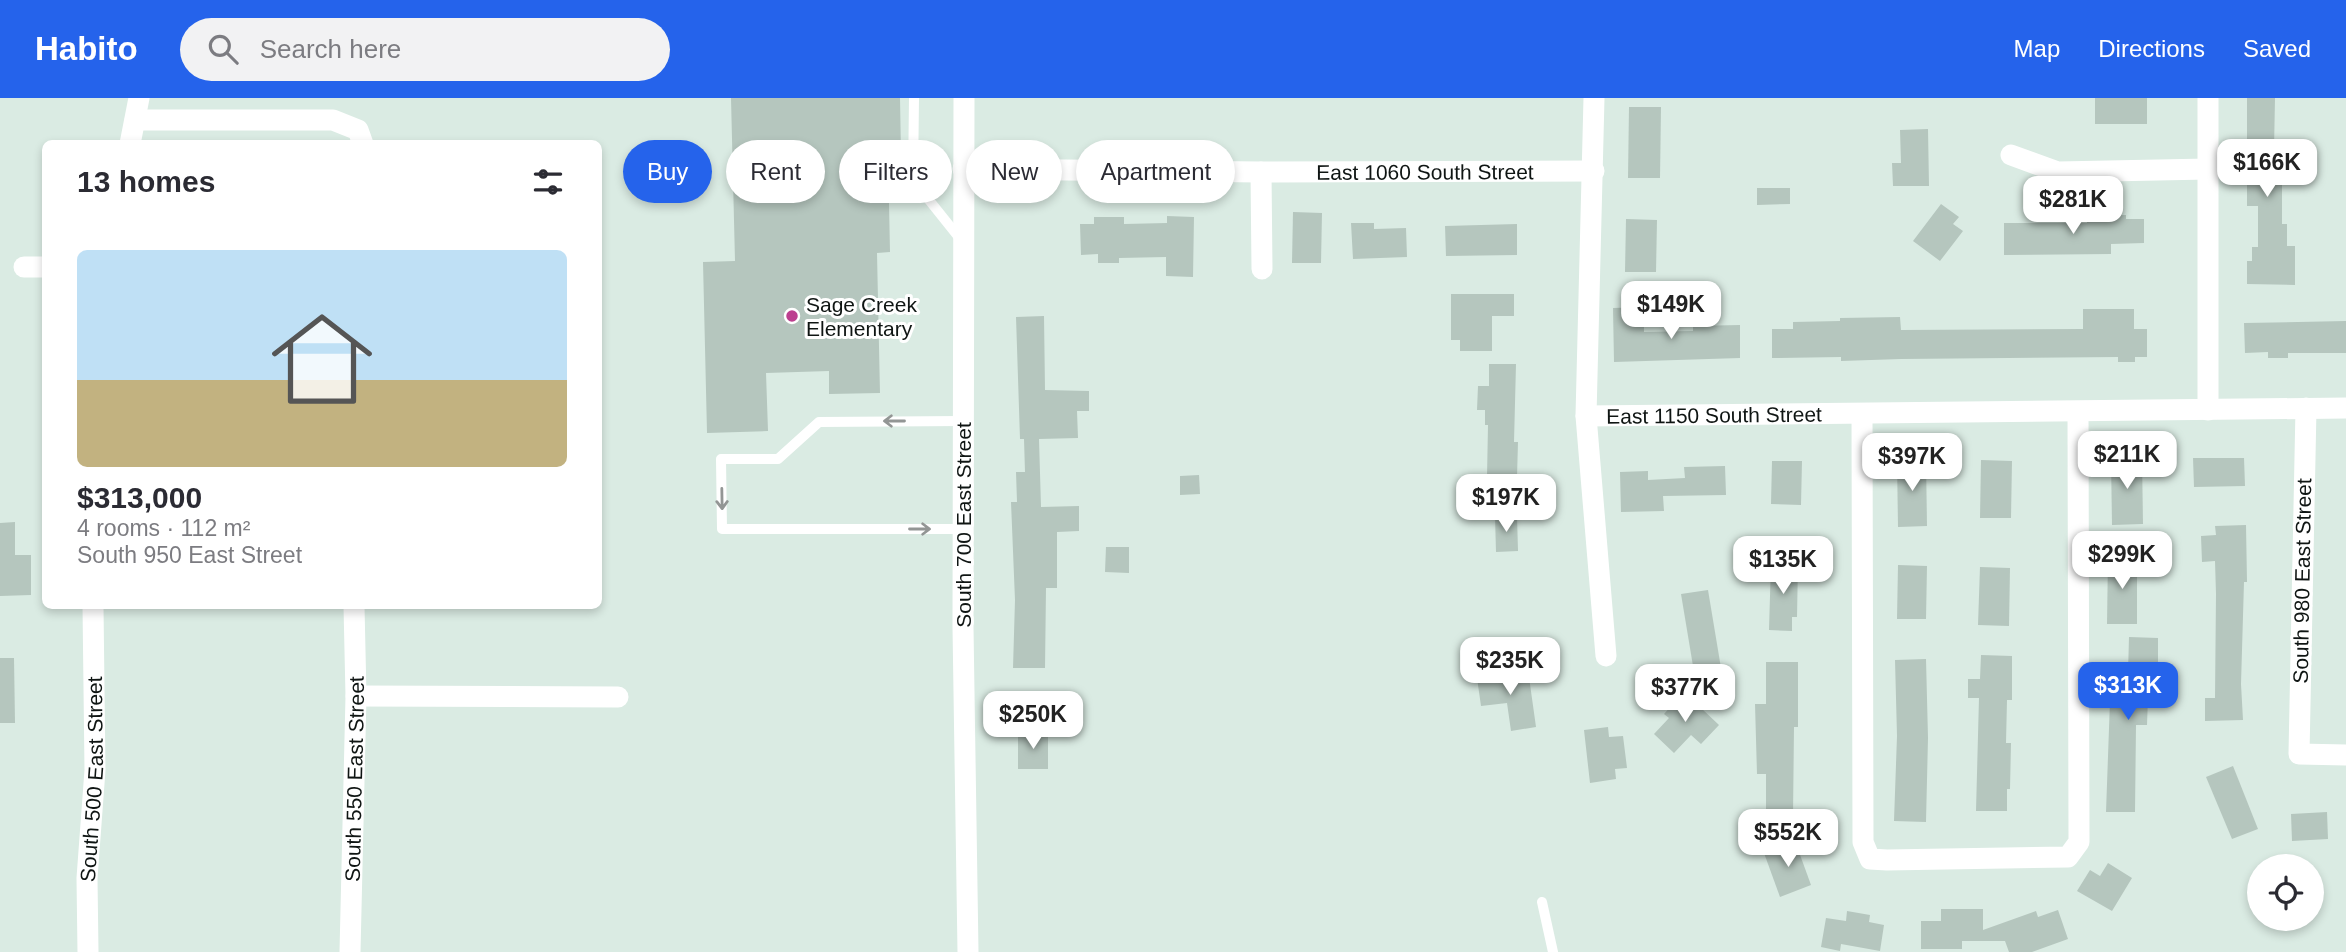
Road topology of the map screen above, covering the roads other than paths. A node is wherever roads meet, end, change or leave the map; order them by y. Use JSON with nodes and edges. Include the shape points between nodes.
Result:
{"nodes":[{"id":1,"x":139,"y":98,"type":"edge"},
{"id":2,"x":914,"y":98,"type":"edge"},
{"id":3,"x":964,"y":98,"type":"edge"},
{"id":4,"x":1594,"y":98,"type":"edge"},
{"id":5,"x":2207,"y":98,"type":"edge"},
{"id":6,"x":135,"y":120,"type":"junction"},
{"id":7,"x":360,"y":137,"type":"edge"},
{"id":8,"x":131,"y":140,"type":"edge"},
{"id":9,"x":2011,"y":155,"type":"dead end"},
{"id":10,"x":963,"y":169,"type":"junction"},
{"id":11,"x":2208,"y":169,"type":"junction"},
{"id":12,"x":1594,"y":171,"type":"junction"},
{"id":13,"x":1261,"y":172,"type":"junction"},
{"id":14,"x":962,"y":242,"type":"junction"},
{"id":15,"x":1262,"y":269,"type":"dead end"},
{"id":16,"x":2306,"y":408,"type":"junction"},
{"id":17,"x":2346,"y":408,"type":"edge"},
{"id":18,"x":2208,"y":410,"type":"junction"},
{"id":19,"x":2078,"y":412,"type":"junction"},
{"id":20,"x":1862,"y":414,"type":"junction"},
{"id":21,"x":1586,"y":416,"type":"junction"},
{"id":22,"x":963,"y":421,"type":"junction"},
{"id":23,"x":964,"y":529,"type":"junction"},
{"id":24,"x":93,"y":609,"type":"edge"},
{"id":25,"x":354,"y":609,"type":"edge"},
{"id":26,"x":1606,"y":656,"type":"dead end"},
{"id":27,"x":356,"y":696,"type":"junction"},
{"id":28,"x":618,"y":697,"type":"dead end"},
{"id":29,"x":2346,"y":755,"type":"edge"},
{"id":30,"x":1542,"y":902,"type":"dead end"},
{"id":31,"x":88,"y":952,"type":"edge"},
{"id":32,"x":350,"y":952,"type":"edge"},
{"id":33,"x":968,"y":952,"type":"edge"},
{"id":34,"x":1553,"y":952,"type":"edge"}],
"edges":[{"from":1,"to":6,"type":"street"},
{"from":2,"to":14,"type":"lane","via":[[913,180]]},
{"from":3,"to":10,"type":"street","name":"South 700 East Street"},
{"from":4,"to":12,"type":"street"},
{"from":5,"to":11,"type":"street"},
{"from":6,"to":7,"type":"street","via":[[333,120]]},
{"from":6,"to":8,"type":"street"},
{"from":9,"to":11,"type":"street","via":[[2058,172]]},
{"from":10,"to":13,"type":"street","name":"East 1060 South Street"},
{"from":10,"to":14,"type":"street","name":"South 700 East Street"},
{"from":11,"to":18,"type":"street"},
{"from":12,"to":13,"type":"street","name":"East 1060 South Street"},
{"from":12,"to":21,"type":"street"},
{"from":13,"to":15,"type":"street"},
{"from":14,"to":22,"type":"street","name":"South 700 East Street"},
{"from":16,"to":17,"type":"street","name":"East 1150 South Street"},
{"from":16,"to":18,"type":"street","name":"East 1150 South Street"},
{"from":16,"to":29,"type":"street","name":"South 980 East Street","via":[[2299,754]]},
{"from":18,"to":19,"type":"street","name":"East 1150 South Street"},
{"from":19,"to":20,"type":"street","name":"East 1150 South Street"},
{"from":19,"to":20,"type":"street","via":[[2079,842],[2068,858],[1870,859],[1863,842]]},
{"from":20,"to":21,"type":"street","name":"East 1150 South Street"},
{"from":21,"to":26,"type":"street"},
{"from":22,"to":23,"type":"street","name":"South 700 East Street"},
{"from":22,"to":23,"type":"lane","one_way":true,"via":[[820,422],[778,458],[721,459],[722,529]]},
{"from":23,"to":33,"type":"street","name":"South 700 East Street"},
{"from":24,"to":31,"type":"street","name":"South 500 East Street","via":[[95,769]]},
{"from":25,"to":27,"type":"street","name":"South 550 East Street"},
{"from":27,"to":28,"type":"street"},
{"from":27,"to":32,"type":"street","name":"South 550 East Street"},
{"from":30,"to":34,"type":"lane"}]}
